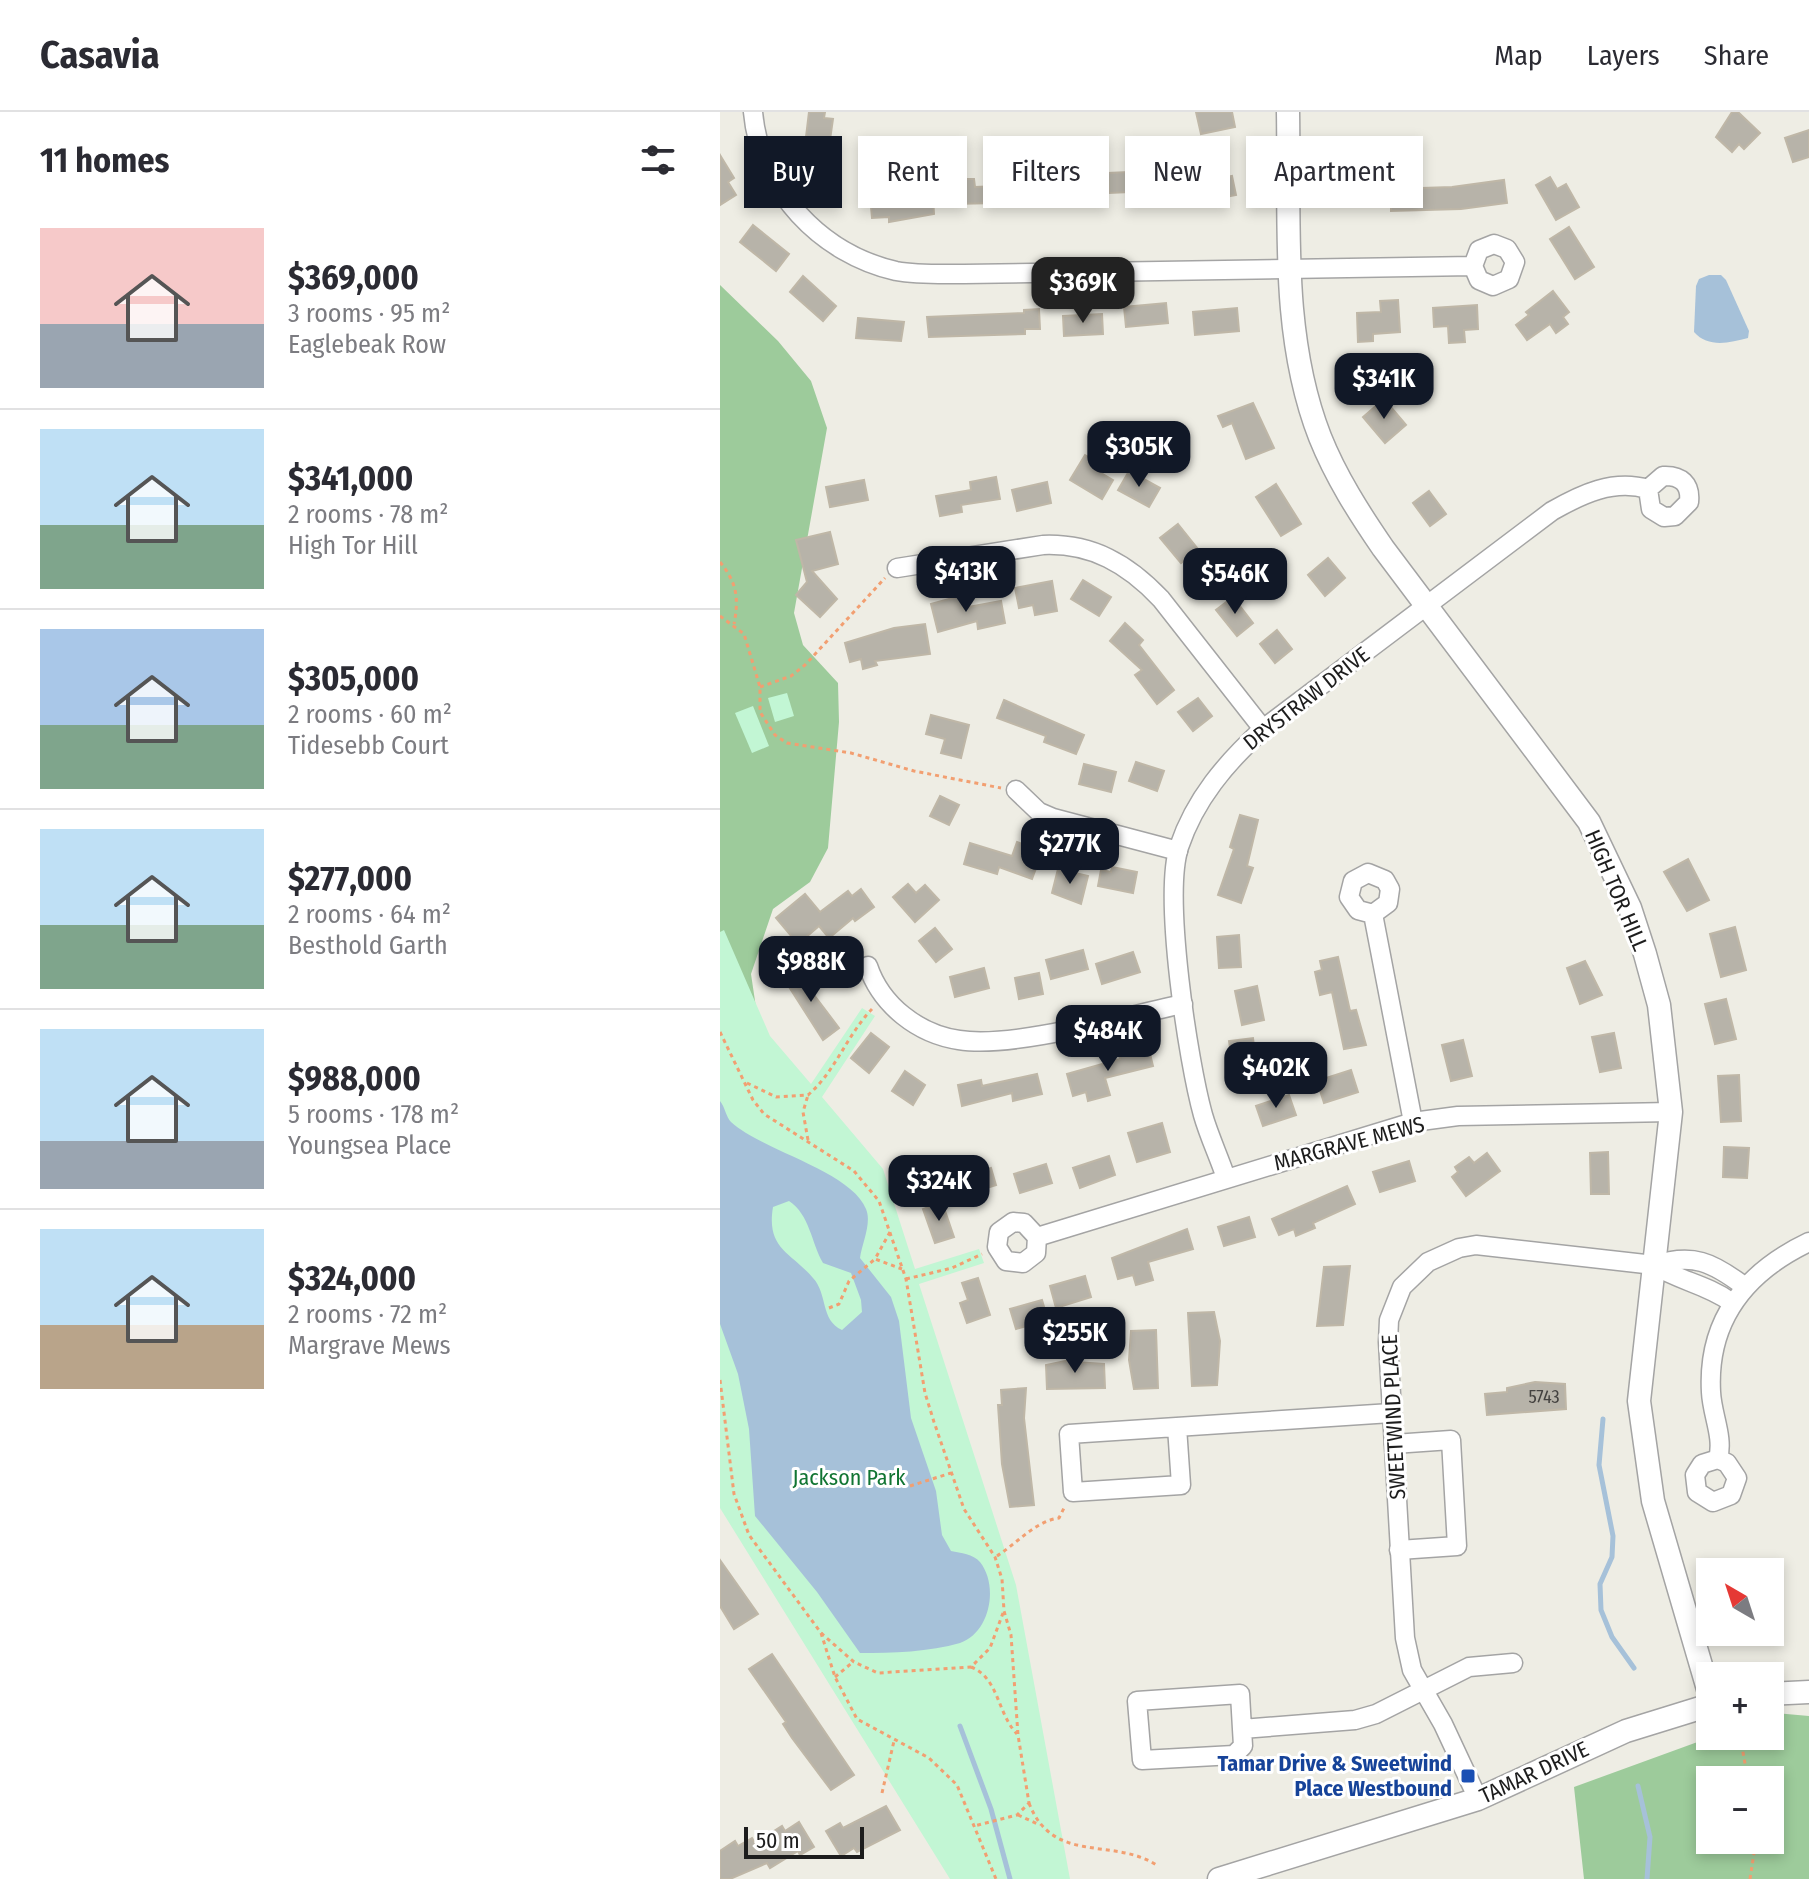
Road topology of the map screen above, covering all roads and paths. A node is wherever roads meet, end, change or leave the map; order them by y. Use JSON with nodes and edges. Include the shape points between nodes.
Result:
{"nodes":[{"id":1,"x":753,"y":112,"type":"edge"},
{"id":2,"x":1288,"y":112,"type":"edge"},
{"id":3,"x":1473,"y":266,"type":"dead end"},
{"id":4,"x":1290,"y":267,"type":"junction"},
{"id":5,"x":1648,"y":489,"type":"dead end"},
{"id":6,"x":720,"y":562,"type":"edge"},
{"id":7,"x":897,"y":568,"type":"joint"},
{"id":8,"x":1427,"y":604,"type":"junction"},
{"id":9,"x":720,"y":616,"type":"edge"},
{"id":10,"x":734,"y":624,"type":"junction"},
{"id":11,"x":760,"y":687,"type":"junction"},
{"id":12,"x":1263,"y":729,"type":"junction"},
{"id":13,"x":1016,"y":790,"type":"joint"},
{"id":14,"x":1178,"y":851,"type":"junction"},
{"id":15,"x":1373,"y":914,"type":"dead end"},
{"id":16,"x":868,"y":966,"type":"dead end"},
{"id":17,"x":883,"y":998,"type":"junction"},
{"id":18,"x":1183,"y":1004,"type":"junction"},
{"id":19,"x":720,"y":1032,"type":"edge"},
{"id":20,"x":745,"y":1082,"type":"junction"},
{"id":21,"x":808,"y":1095,"type":"junction"},
{"id":22,"x":1671,"y":1112,"type":"junction"},
{"id":23,"x":1413,"y":1122,"type":"junction"},
{"id":24,"x":808,"y":1140,"type":"junction"},
{"id":25,"x":1226,"y":1178,"type":"junction"},
{"id":26,"x":890,"y":1232,"type":"junction"},
{"id":27,"x":1037,"y":1237,"type":"junction"},
{"id":28,"x":1809,"y":1242,"type":"edge"},
{"id":29,"x":997,"y":1247,"type":"junction"},
{"id":30,"x":875,"y":1259,"type":"junction"},
{"id":31,"x":1654,"y":1265,"type":"junction"},
{"id":32,"x":903,"y":1269,"type":"junction"},
{"id":33,"x":906,"y":1279,"type":"junction"},
{"id":34,"x":1744,"y":1286,"type":"junction"},
{"id":35,"x":1731,"y":1302,"type":"junction"},
{"id":36,"x":829,"y":1308,"type":"dead end"},
{"id":37,"x":720,"y":1380,"type":"edge"},
{"id":38,"x":1391,"y":1413,"type":"junction"},
{"id":39,"x":722,"y":1424,"type":"edge"},
{"id":40,"x":1177,"y":1427,"type":"junction"},
{"id":41,"x":1394,"y":1444,"type":"junction"},
{"id":42,"x":1718,"y":1459,"type":"dead end"},
{"id":43,"x":951,"y":1473,"type":"junction"},
{"id":44,"x":910,"y":1486,"type":"dead end"},
{"id":45,"x":1073,"y":1492,"type":"junction"},
{"id":46,"x":1399,"y":1550,"type":"junction"},
{"id":47,"x":995,"y":1557,"type":"junction"},
{"id":48,"x":1004,"y":1611,"type":"junction"},
{"id":49,"x":821,"y":1633,"type":"junction"},
{"id":50,"x":854,"y":1662,"type":"junction"},
{"id":51,"x":1700,"y":1662,"type":"edge"},
{"id":52,"x":1513,"y":1663,"type":"dead end"},
{"id":53,"x":971,"y":1667,"type":"junction"},
{"id":54,"x":835,"y":1677,"type":"junction"},
{"id":55,"x":1423,"y":1691,"type":"junction"},
{"id":56,"x":1809,"y":1692,"type":"edge"},
{"id":57,"x":1784,"y":1693,"type":"edge"},
{"id":58,"x":1696,"y":1709,"type":"edge"},
{"id":59,"x":1242,"y":1729,"type":"junction"},
{"id":60,"x":1018,"y":1735,"type":"junction"},
{"id":61,"x":894,"y":1741,"type":"junction"},
{"id":62,"x":882,"y":1793,"type":"dead end"},
{"id":63,"x":1478,"y":1799,"type":"junction"},
{"id":64,"x":1029,"y":1803,"type":"junction"},
{"id":65,"x":1014,"y":1816,"type":"junction"},
{"id":66,"x":1040,"y":1825,"type":"junction"},
{"id":67,"x":974,"y":1826,"type":"junction"},
{"id":68,"x":1754,"y":1854,"type":"edge"},
{"id":69,"x":1158,"y":1866,"type":"dead end"},
{"id":70,"x":996,"y":1879,"type":"edge"},
{"id":71,"x":1219,"y":1879,"type":"edge"},
{"id":72,"x":1750,"y":1879,"type":"edge"}],
"edges":[{"from":1,"to":4,"type":"street","via":[[767,168],[798,213],[836,246],[879,266],[929,274]]},
{"from":2,"to":4,"type":"street","name":"HIGH TOR HILL"},
{"from":3,"to":4,"type":"street"},
{"from":4,"to":8,"type":"street","name":"HIGH TOR HILL","via":[[1299,357],[1320,436],[1357,510]]},
{"from":5,"to":8,"type":"street","name":"DRYSTRAW DRIVE","via":[[1624,485],[1575,498]]},
{"from":6,"to":10,"type":"path","via":[[735,582]]},
{"from":7,"to":11,"type":"path","via":[[805,665]]},
{"from":7,"to":12,"type":"street","via":[[1043,545],[1063,544],[1102,554],[1161,599]]},
{"from":8,"to":12,"type":"street","name":"DRYSTRAW DRIVE"},
{"from":8,"to":22,"type":"street","name":"HIGH TOR HILL","via":[[1567,789],[1609,861],[1635,923],[1659,1005]]},
{"from":9,"to":10,"type":"path"},
{"from":10,"to":11,"type":"path","via":[[749,645]]},
{"from":11,"to":13,"type":"path","via":[[760,712],[787,743]]},
{"from":12,"to":14,"type":"street","name":"DRYSTRAW DRIVE","via":[[1213,781]]},
{"from":13,"to":14,"type":"street","via":[[1053,818]]},
{"from":14,"to":18,"type":"street","name":"DRYSTRAW DRIVE","via":[[1175,923]]},
{"from":15,"to":23,"type":"street"},
{"from":16,"to":17,"type":"street"},
{"from":17,"to":18,"type":"street","via":[[936,1033],[982,1042]]},
{"from":17,"to":21,"type":"path"},
{"from":18,"to":25,"type":"street","name":"DRYSTRAW DRIVE","via":[[1203,1116]]},
{"from":19,"to":20,"type":"path"},
{"from":20,"to":21,"type":"path","via":[[776,1097]]},
{"from":20,"to":24,"type":"path","via":[[764,1114]]},
{"from":21,"to":24,"type":"path","via":[[803,1112]]},
{"from":22,"to":23,"type":"street","name":"MARGRAVE MEWS","via":[[1458,1116]]},
{"from":22,"to":31,"type":"street","name":"HIGH TOR HILL"},
{"from":23,"to":25,"type":"street","name":"MARGRAVE MEWS"},
{"from":24,"to":26,"type":"path","via":[[869,1185]]},
{"from":25,"to":27,"type":"street","name":"MARGRAVE MEWS"},
{"from":26,"to":30,"type":"path"},
{"from":26,"to":32,"type":"path"},
{"from":27,"to":29,"type":"street","via":[[1024,1223],[1013,1222],[999,1232]]},
{"from":27,"to":29,"type":"street","via":[[1036,1253],[1023,1263],[1006,1261]]},
{"from":28,"to":34,"type":"street"},
{"from":29,"to":33,"type":"path","via":[[952,1268]]},
{"from":30,"to":32,"type":"path"},
{"from":30,"to":36,"type":"path","via":[[849,1281],[839,1304]]},
{"from":31,"to":34,"type":"street","via":[[1680,1258],[1706,1263]]},
{"from":31,"to":35,"type":"street","via":[[1673,1277],[1712,1288]]},
{"from":31,"to":38,"type":"street","name":"SWEETWIND PLACE","via":[[1476,1245],[1428,1262],[1402,1287],[1389,1320]]},
{"from":31,"to":51,"type":"street","name":"HIGH TOR HILL","via":[[1639,1401],[1644,1453],[1666,1552]]},
{"from":32,"to":33,"type":"path"},
{"from":33,"to":43,"type":"path","via":[[925,1393]]},
{"from":34,"to":35,"type":"street"},
{"from":35,"to":42,"type":"street","via":[[1712,1373]]},
{"from":37,"to":39,"type":"path"},
{"from":38,"to":40,"type":"street"},
{"from":38,"to":41,"type":"street","name":"SWEETWIND PLACE"},
{"from":39,"to":49,"type":"path","via":[[741,1519]]},
{"from":40,"to":45,"type":"street","via":[[1069,1434]]},
{"from":40,"to":45,"type":"street","via":[[1181,1485]]},
{"from":41,"to":46,"type":"street","name":"SWEETWIND PLACE"},
{"from":41,"to":46,"type":"street","via":[[1451,1440],[1457,1546]]},
{"from":43,"to":44,"type":"path"},
{"from":43,"to":47,"type":"path","via":[[973,1527]]},
{"from":45,"to":47,"type":"path","via":[[1059,1518],[1043,1520]]},
{"from":46,"to":55,"type":"street","name":"SWEETWIND PLACE","via":[[1407,1655]]},
{"from":47,"to":48,"type":"path"},
{"from":48,"to":53,"type":"path","via":[[990,1648]]},
{"from":48,"to":60,"type":"path","via":[[1011,1635]]},
{"from":49,"to":50,"type":"path"},
{"from":49,"to":54,"type":"path"},
{"from":50,"to":53,"type":"path","via":[[897,1674]]},
{"from":50,"to":54,"type":"path"},
{"from":52,"to":55,"type":"street","via":[[1469,1667]]},
{"from":53,"to":60,"type":"path","via":[[988,1679]]},
{"from":54,"to":61,"type":"path","via":[[857,1719]]},
{"from":55,"to":59,"type":"street","via":[[1355,1720]]},
{"from":55,"to":63,"type":"street","name":"SWEETWIND PLACE"},
{"from":56,"to":57,"type":"street"},
{"from":58,"to":63,"type":"street","name":"TAMAR DRIVE","via":[[1626,1731]]},
{"from":59,"to":59,"type":"street","via":[[1243,1746],[1234,1755],[1142,1760],[1137,1701],[1240,1694]]},
{"from":60,"to":64,"type":"path"},
{"from":61,"to":62,"type":"path"},
{"from":61,"to":67,"type":"path","via":[[949,1773]]},
{"from":63,"to":71,"type":"street","name":"TAMAR DRIVE"},
{"from":64,"to":65,"type":"path"},
{"from":64,"to":66,"type":"path"},
{"from":65,"to":66,"type":"path"},
{"from":65,"to":67,"type":"path"},
{"from":66,"to":69,"type":"path","via":[[1068,1843],[1130,1853]]},
{"from":67,"to":70,"type":"path"},
{"from":68,"to":72,"type":"path"}]}
